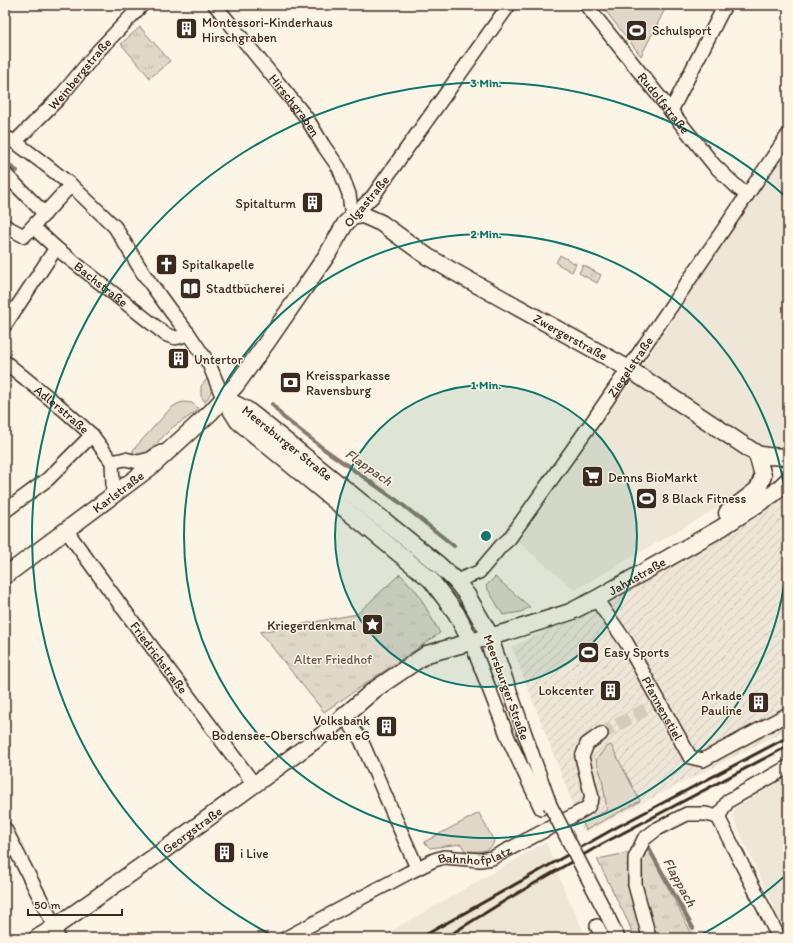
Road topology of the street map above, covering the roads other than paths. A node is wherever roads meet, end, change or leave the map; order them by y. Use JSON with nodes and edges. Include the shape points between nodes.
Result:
{"nodes":[{"id":1,"x":216,"y":5,"type":"edge"},
{"id":2,"x":509,"y":5,"type":"edge"},
{"id":3,"x":586,"y":5,"type":"edge"},
{"id":4,"x":725,"y":5,"type":"edge"},
{"id":5,"x":138,"y":6,"type":"edge"},
{"id":6,"x":671,"y":111,"type":"junction"},
{"id":7,"x":788,"y":135,"type":"edge"},
{"id":8,"x":10,"y":140,"type":"edge"},
{"id":9,"x":5,"y":174,"type":"edge"},
{"id":10,"x":71,"y":185,"type":"junction"},
{"id":11,"x":747,"y":195,"type":"junction"},
{"id":12,"x":45,"y":214,"type":"junction"},
{"id":13,"x":352,"y":217,"type":"junction"},
{"id":14,"x":5,"y":226,"type":"edge"},
{"id":15,"x":33,"y":227,"type":"junction"},
{"id":16,"x":56,"y":248,"type":"junction"},
{"id":17,"x":5,"y":325,"type":"edge"},
{"id":18,"x":188,"y":333,"type":"junction"},
{"id":19,"x":5,"y":362,"type":"edge"},
{"id":20,"x":629,"y":369,"type":"junction"},
{"id":21,"x":223,"y":398,"type":"junction"},
{"id":22,"x":92,"y":435,"type":"junction"},
{"id":23,"x":183,"y":438,"type":"junction"},
{"id":24,"x":757,"y":454,"type":"junction"},
{"id":25,"x":788,"y":457,"type":"edge"},
{"id":26,"x":112,"y":462,"type":"junction"},
{"id":27,"x":788,"y":480,"type":"edge"},
{"id":28,"x":112,"y":496,"type":"junction"},
{"id":29,"x":5,"y":511,"type":"edge"},
{"id":30,"x":66,"y":530,"type":"junction"},
{"id":31,"x":699,"y":539,"type":"junction"},
{"id":32,"x":5,"y":576,"type":"edge"},
{"id":33,"x":456,"y":581,"type":"junction"},
{"id":34,"x":596,"y":599,"type":"junction"},
{"id":35,"x":491,"y":637,"type":"junction"},
{"id":36,"x":471,"y":642,"type":"junction"},
{"id":37,"x":788,"y":714,"type":"edge"},
{"id":38,"x":344,"y":716,"type":"junction"},
{"id":39,"x":601,"y":734,"type":"tunnel mouth"},
{"id":40,"x":788,"y":767,"type":"edge"},
{"id":41,"x":254,"y":784,"type":"junction"},
{"id":42,"x":546,"y":806,"type":"junction"},
{"id":43,"x":718,"y":816,"type":"junction"},
{"id":44,"x":5,"y":829,"type":"edge"},
{"id":45,"x":417,"y":868,"type":"junction"},
{"id":46,"x":597,"y":926,"type":"dead end"},
{"id":47,"x":56,"y":933,"type":"edge"},
{"id":48,"x":37,"y":938,"type":"edge"},
{"id":49,"x":68,"y":938,"type":"edge"},
{"id":50,"x":286,"y":938,"type":"edge"},
{"id":51,"x":603,"y":938,"type":"edge"},
{"id":52,"x":618,"y":938,"type":"edge"},
{"id":53,"x":648,"y":938,"type":"edge"},
{"id":54,"x":779,"y":938,"type":"edge"}],
"edges":[{"from":1,"to":13,"type":"street","name":"Hirschgraben","via":[[306,117],[339,168],[349,194]]},
{"from":2,"to":13,"type":"street","name":"Olgastraße","via":[[373,196]]},
{"from":3,"to":6,"type":"street","name":"Rudolfstraße"},
{"from":4,"to":6,"type":"street"},
{"from":5,"to":8,"type":"street","name":"Weinbergstraße","via":[[59,98]]},
{"from":6,"to":11,"type":"street","name":"Rudolfstraße","via":[[714,165]]},
{"from":7,"to":11,"type":"street","name":"Ziegelstraße"},
{"from":8,"to":10,"type":"street"},
{"from":9,"to":12,"type":"street"},
{"from":10,"to":12,"type":"street"},
{"from":10,"to":18,"type":"street","via":[[115,227],[143,273]]},
{"from":11,"to":20,"type":"street","name":"Ziegelstraße"},
{"from":12,"to":15,"type":"street"},
{"from":13,"to":20,"type":"main road","name":"Zwergerstraße","via":[[363,216],[381,223],[428,257]]},
{"from":13,"to":21,"type":"main road","name":"Olgastraße","via":[[267,342],[236,385]]},
{"from":14,"to":15,"type":"street","via":[[24,236]]},
{"from":15,"to":16,"type":"street","name":"Bachstraße"},
{"from":16,"to":17,"type":"street"},
{"from":16,"to":18,"type":"street","name":"Bachstraße","via":[[165,334],[175,338]]},
{"from":18,"to":21,"type":"street","via":[[209,364]]},
{"from":19,"to":22,"type":"street","name":"Adlerstraße"},
{"from":20,"to":24,"type":"main road","name":"Zwergerstraße"},
{"from":20,"to":33,"type":"street","name":"Ziegelstraße","via":[[509,539],[479,572]]},
{"from":21,"to":23,"type":"main road","name":"Karlstraße"},
{"from":21,"to":33,"type":"main road","name":"Meersburger Straße","via":[[256,417]]},
{"from":21,"to":36,"type":"main road","name":"Meersburger Straße","via":[[238,421],[430,580],[456,613]]},
{"from":22,"to":26,"type":"street","name":"Adlerstraße"},
{"from":22,"to":29,"type":"street","via":[[48,479]]},
{"from":23,"to":26,"type":"street","via":[[150,459],[138,462],[125,459]]},
{"from":23,"to":28,"type":"main road","name":"Karlstraße","via":[[152,466]]},
{"from":24,"to":25,"type":"main road","name":"Zwergerstraße"},
{"from":24,"to":31,"type":"main road","via":[[763,476],[758,488],[716,521]]},
{"from":26,"to":28,"type":"street"},
{"from":27,"to":31,"type":"main road","name":"Jahnstraße","via":[[774,494],[749,511]]},
{"from":28,"to":30,"type":"main road","name":"Karlstraße"},
{"from":30,"to":32,"type":"main road","name":"Karlstraße"},
{"from":30,"to":41,"type":"street","name":"Friedrichstraße"},
{"from":31,"to":34,"type":"main road","name":"Jahnstraße"},
{"from":33,"to":35,"type":"main road","name":"Meersburger Straße"},
{"from":34,"to":35,"type":"main road","name":"Jahnstraße","via":[[570,612]]},
{"from":34,"to":37,"type":"street","name":"Pfannenstiel","via":[[626,642],[655,705],[690,757],[703,760]]},
{"from":35,"to":36,"type":"main road","name":"Jahnstraße"},
{"from":35,"to":42,"type":"street","name":"Meersburger Straße"},
{"from":36,"to":38,"type":"main road","name":"Georgstraße","via":[[427,654],[374,690]]},
{"from":36,"to":42,"type":"street","name":"Meersburger Straße","via":[[509,740]]},
{"from":38,"to":41,"type":"main road","name":"Georgstraße"},
{"from":38,"to":45,"type":"street","via":[[361,740]]},
{"from":39,"to":45,"type":"street","name":"Bahnhofplatz","via":[[587,744],[582,757],[592,798],[588,807],[492,858],[480,860],[444,857]]},
{"from":40,"to":43,"type":"street","via":[[728,801]]},
{"from":41,"to":47,"type":"main road","name":"Georgstraße"},
{"from":42,"to":52,"type":"street","name":"Meersburger Straße","bridge":true},
{"from":43,"to":53,"type":"street","via":[[687,814],[657,829],[644,840],[635,858],[635,885]]},
{"from":43,"to":54,"type":"street"},
{"from":44,"to":47,"type":"street"},
{"from":45,"to":50,"type":"street","name":"Bahnhofplatz"},
{"from":46,"to":51,"type":"street"},
{"from":47,"to":48,"type":"main road","name":"Georgstraße"},
{"from":47,"to":49,"type":"street"}]}
